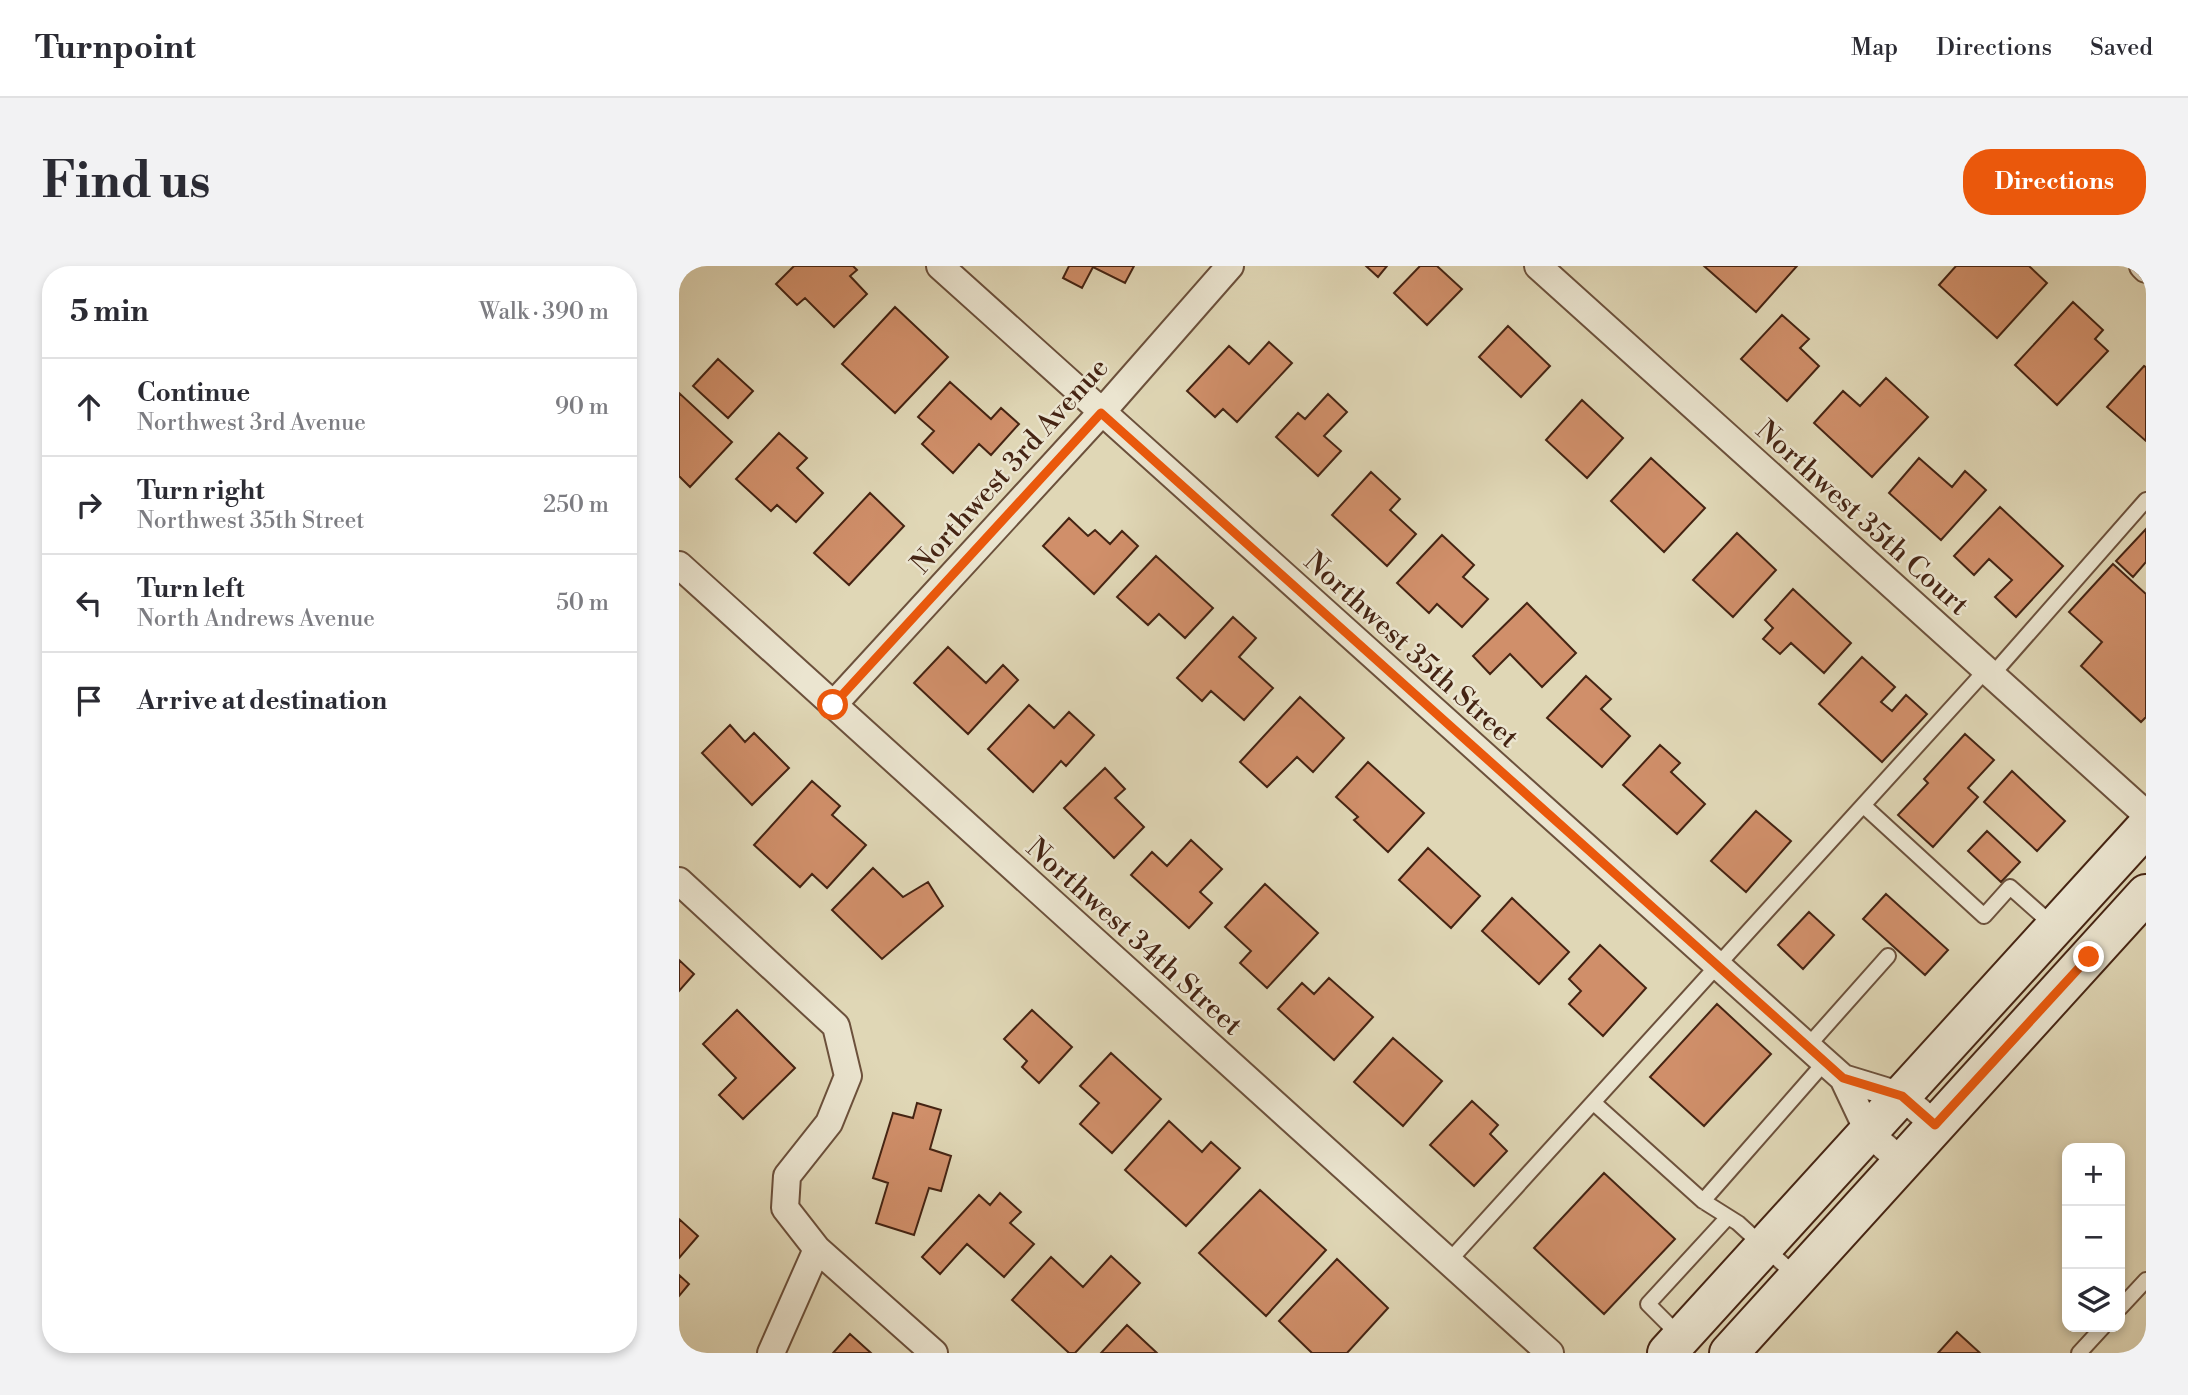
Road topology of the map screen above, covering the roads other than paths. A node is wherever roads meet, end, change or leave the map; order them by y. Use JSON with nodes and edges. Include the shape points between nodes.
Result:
{"nodes":[{"id":1,"x":940,"y":266,"type":"edge"},
{"id":2,"x":1230,"y":266,"type":"edge"},
{"id":3,"x":1538,"y":266,"type":"edge"},
{"id":4,"x":1101,"y":413,"type":"junction"},
{"id":5,"x":2146,"y":499,"type":"edge"},
{"id":6,"x":679,"y":565,"type":"edge"},
{"id":7,"x":1989,"y":673,"type":"junction"},
{"id":8,"x":833,"y":705,"type":"junction"},
{"id":9,"x":1864,"y":806,"type":"junction"},
{"id":10,"x":2146,"y":814,"type":"edge"},
{"id":11,"x":2146,"y":827,"type":"edge"},
{"id":12,"x":679,"y":881,"type":"edge"},
{"id":13,"x":2146,"y":894,"type":"edge"},
{"id":14,"x":2056,"y":928,"type":"junction"},
{"id":15,"x":1888,"y":956,"type":"dead end"},
{"id":16,"x":1719,"y":967,"type":"junction"},
{"id":17,"x":1825,"y":1062,"type":"junction"},
{"id":18,"x":1902,"y":1096,"type":"junction"},
{"id":19,"x":1594,"y":1103,"type":"junction"},
{"id":20,"x":1935,"y":1125,"type":"junction"},
{"id":21,"x":1869,"y":1133,"type":"junction"},
{"id":22,"x":1902,"y":1162,"type":"junction"},
{"id":23,"x":1703,"y":1201,"type":"junction"},
{"id":24,"x":1728,"y":1217,"type":"junction"},
{"id":25,"x":1765,"y":1248,"type":"junction"},
{"id":26,"x":817,"y":1249,"type":"junction"},
{"id":27,"x":1449,"y":1261,"type":"junction"},
{"id":28,"x":1797,"y":1277,"type":"junction"},
{"id":29,"x":2146,"y":1280,"type":"edge"},
{"id":30,"x":2125,"y":1303,"type":"edge"},
{"id":31,"x":2098,"y":1332,"type":"edge"},
{"id":32,"x":1674,"y":1345,"type":"edge"},
{"id":33,"x":771,"y":1353,"type":"edge"},
{"id":34,"x":934,"y":1353,"type":"edge"},
{"id":35,"x":1550,"y":1353,"type":"edge"},
{"id":36,"x":1728,"y":1353,"type":"edge"},
{"id":37,"x":2079,"y":1353,"type":"edge"}],
"edges":[{"from":1,"to":4,"type":"street","name":"Northwest 35th Street"},
{"from":2,"to":4,"type":"street","name":"Northwest 3rd Avenue"},
{"from":3,"to":7,"type":"street","name":"Northwest 35th Court"},
{"from":4,"to":8,"type":"street","name":"Northwest 3rd Avenue"},
{"from":4,"to":16,"type":"street","name":"Northwest 35th Street"},
{"from":5,"to":7,"type":"lane"},
{"from":6,"to":8,"type":"street","name":"Northwest 34th Street"},
{"from":7,"to":9,"type":"lane"},
{"from":7,"to":10,"type":"street","name":"Northwest 35th Court"},
{"from":8,"to":27,"type":"street","name":"Northwest 34th Street"},
{"from":9,"to":14,"type":"lane","via":[[1984,916],[2010,887]]},
{"from":9,"to":16,"type":"lane"},
{"from":11,"to":14,"type":"main road"},
{"from":12,"to":26,"type":"street","via":[[836,1026],[848,1076],[829,1123],[787,1176],[785,1208]]},
{"from":13,"to":20,"type":"main road"},
{"from":14,"to":18,"type":"main road"},
{"from":15,"to":17,"type":"lane"},
{"from":16,"to":17,"type":"street","name":"Northwest 35th Street"},
{"from":16,"to":19,"type":"lane"},
{"from":17,"to":18,"type":"street","name":"Northwest 35th Street"},
{"from":17,"to":21,"type":"street","name":"Northwest 35th Street"},
{"from":17,"to":23,"type":"lane"},
{"from":18,"to":20,"type":"street","name":"Northwest 35th Street"},
{"from":18,"to":21,"type":"main road"},
{"from":19,"to":23,"type":"lane"},
{"from":19,"to":27,"type":"lane"},
{"from":20,"to":22,"type":"main road"},
{"from":21,"to":22,"type":"street","name":"Northwest 35th Street"},
{"from":21,"to":25,"type":"main road"},
{"from":22,"to":28,"type":"main road"},
{"from":23,"to":24,"type":"lane"},
{"from":24,"to":25,"type":"lane"},
{"from":24,"to":32,"type":"lane","via":[[1648,1304]]},
{"from":25,"to":28,"type":"lane"},
{"from":25,"to":32,"type":"main road"},
{"from":26,"to":33,"type":"street"},
{"from":26,"to":34,"type":"street"},
{"from":27,"to":35,"type":"street","name":"Northwest 34th Street"},
{"from":28,"to":36,"type":"main road"},
{"from":29,"to":30,"type":"lane"},
{"from":31,"to":37,"type":"lane"}]}
